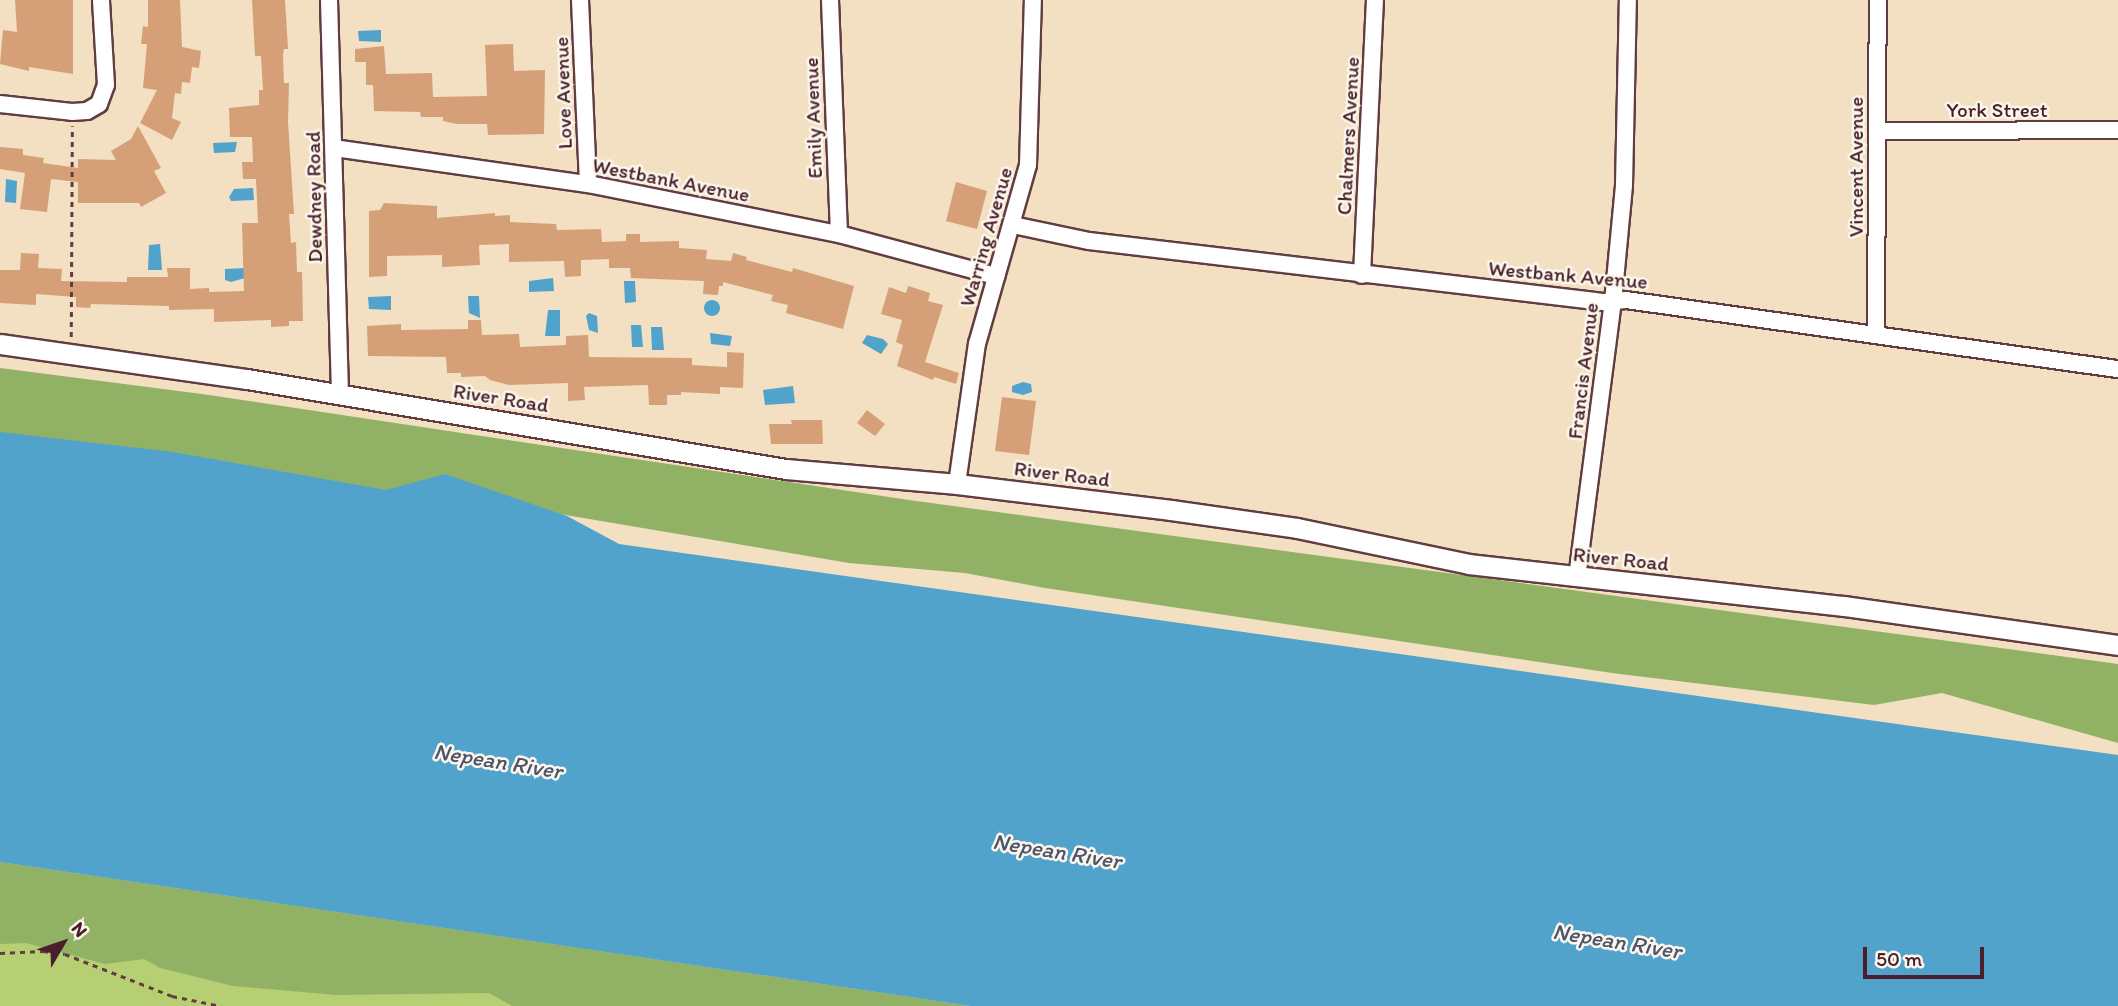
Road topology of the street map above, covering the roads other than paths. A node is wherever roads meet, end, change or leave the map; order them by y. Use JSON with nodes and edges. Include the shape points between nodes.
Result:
{"nodes":[{"id":1,"x":101,"y":0,"type":"edge"},
{"id":2,"x":329,"y":0,"type":"edge"},
{"id":3,"x":580,"y":0,"type":"edge"},
{"id":4,"x":830,"y":0,"type":"edge"},
{"id":5,"x":1033,"y":0,"type":"edge"},
{"id":6,"x":1375,"y":0,"type":"edge"},
{"id":7,"x":1628,"y":0,"type":"edge"},
{"id":8,"x":1878,"y":0,"type":"edge"},
{"id":9,"x":0,"y":104,"type":"edge"},
{"id":10,"x":2118,"y":130,"type":"edge"},
{"id":11,"x":1877,"y":131,"type":"junction"},
{"id":12,"x":334,"y":148,"type":"junction"},
{"id":13,"x":588,"y":184,"type":"junction"},
{"id":14,"x":1013,"y":225,"type":"junction"},
{"id":15,"x":839,"y":234,"type":"junction"},
{"id":16,"x":1363,"y":275,"type":"junction"},
{"id":17,"x":996,"y":276,"type":"junction"},
{"id":18,"x":1613,"y":302,"type":"junction"},
{"id":19,"x":1876,"y":335,"type":"junction"},
{"id":20,"x":0,"y":344,"type":"edge"},
{"id":21,"x":2118,"y":369,"type":"edge"},
{"id":22,"x":340,"y":394,"type":"junction"},
{"id":23,"x":957,"y":484,"type":"junction"},
{"id":24,"x":1577,"y":578,"type":"junction"},
{"id":25,"x":2118,"y":645,"type":"edge"}],
"edges":[{"from":1,"to":9,"type":"street","via":[[105,92],[91,110],[72,113]]},
{"from":2,"to":12,"type":"street","name":"Dewdney Road"},
{"from":3,"to":13,"type":"street","name":"Love Avenue"},
{"from":4,"to":15,"type":"street","name":"Emily Avenue"},
{"from":5,"to":14,"type":"street","name":"Warring Avenue","via":[[1029,158]]},
{"from":6,"to":16,"type":"street","name":"Chalmers Avenue"},
{"from":7,"to":18,"type":"street","name":"Francis Avenue","via":[[1624,186]]},
{"from":8,"to":11,"type":"street","name":"Vincent Avenue"},
{"from":10,"to":11,"type":"street","name":"York Street"},
{"from":11,"to":19,"type":"street","name":"Vincent Avenue"},
{"from":12,"to":13,"type":"street","name":"Westbank Avenue"},
{"from":12,"to":22,"type":"street","name":"Dewdney Road"},
{"from":13,"to":15,"type":"street","name":"Westbank Avenue"},
{"from":14,"to":16,"type":"street","name":"Westbank Avenue","via":[[1089,241]]},
{"from":14,"to":17,"type":"street","name":"Warring Avenue"},
{"from":15,"to":17,"type":"street","name":"Westbank Avenue"},
{"from":16,"to":18,"type":"street","name":"Westbank Avenue"},
{"from":17,"to":23,"type":"street","name":"Warring Avenue","via":[[975,354]]},
{"from":18,"to":19,"type":"street","name":"Westbank Avenue"},
{"from":18,"to":24,"type":"street","name":"Francis Avenue"},
{"from":19,"to":21,"type":"street","name":"Westbank Avenue"},
{"from":20,"to":22,"type":"street","name":"River Road"},
{"from":22,"to":23,"type":"street","name":"River Road","via":[[786,469]]},
{"from":23,"to":24,"type":"street","name":"River Road","via":[[1297,528],[1469,564]]},
{"from":24,"to":25,"type":"street","name":"River Road","via":[[1844,606]]}]}
